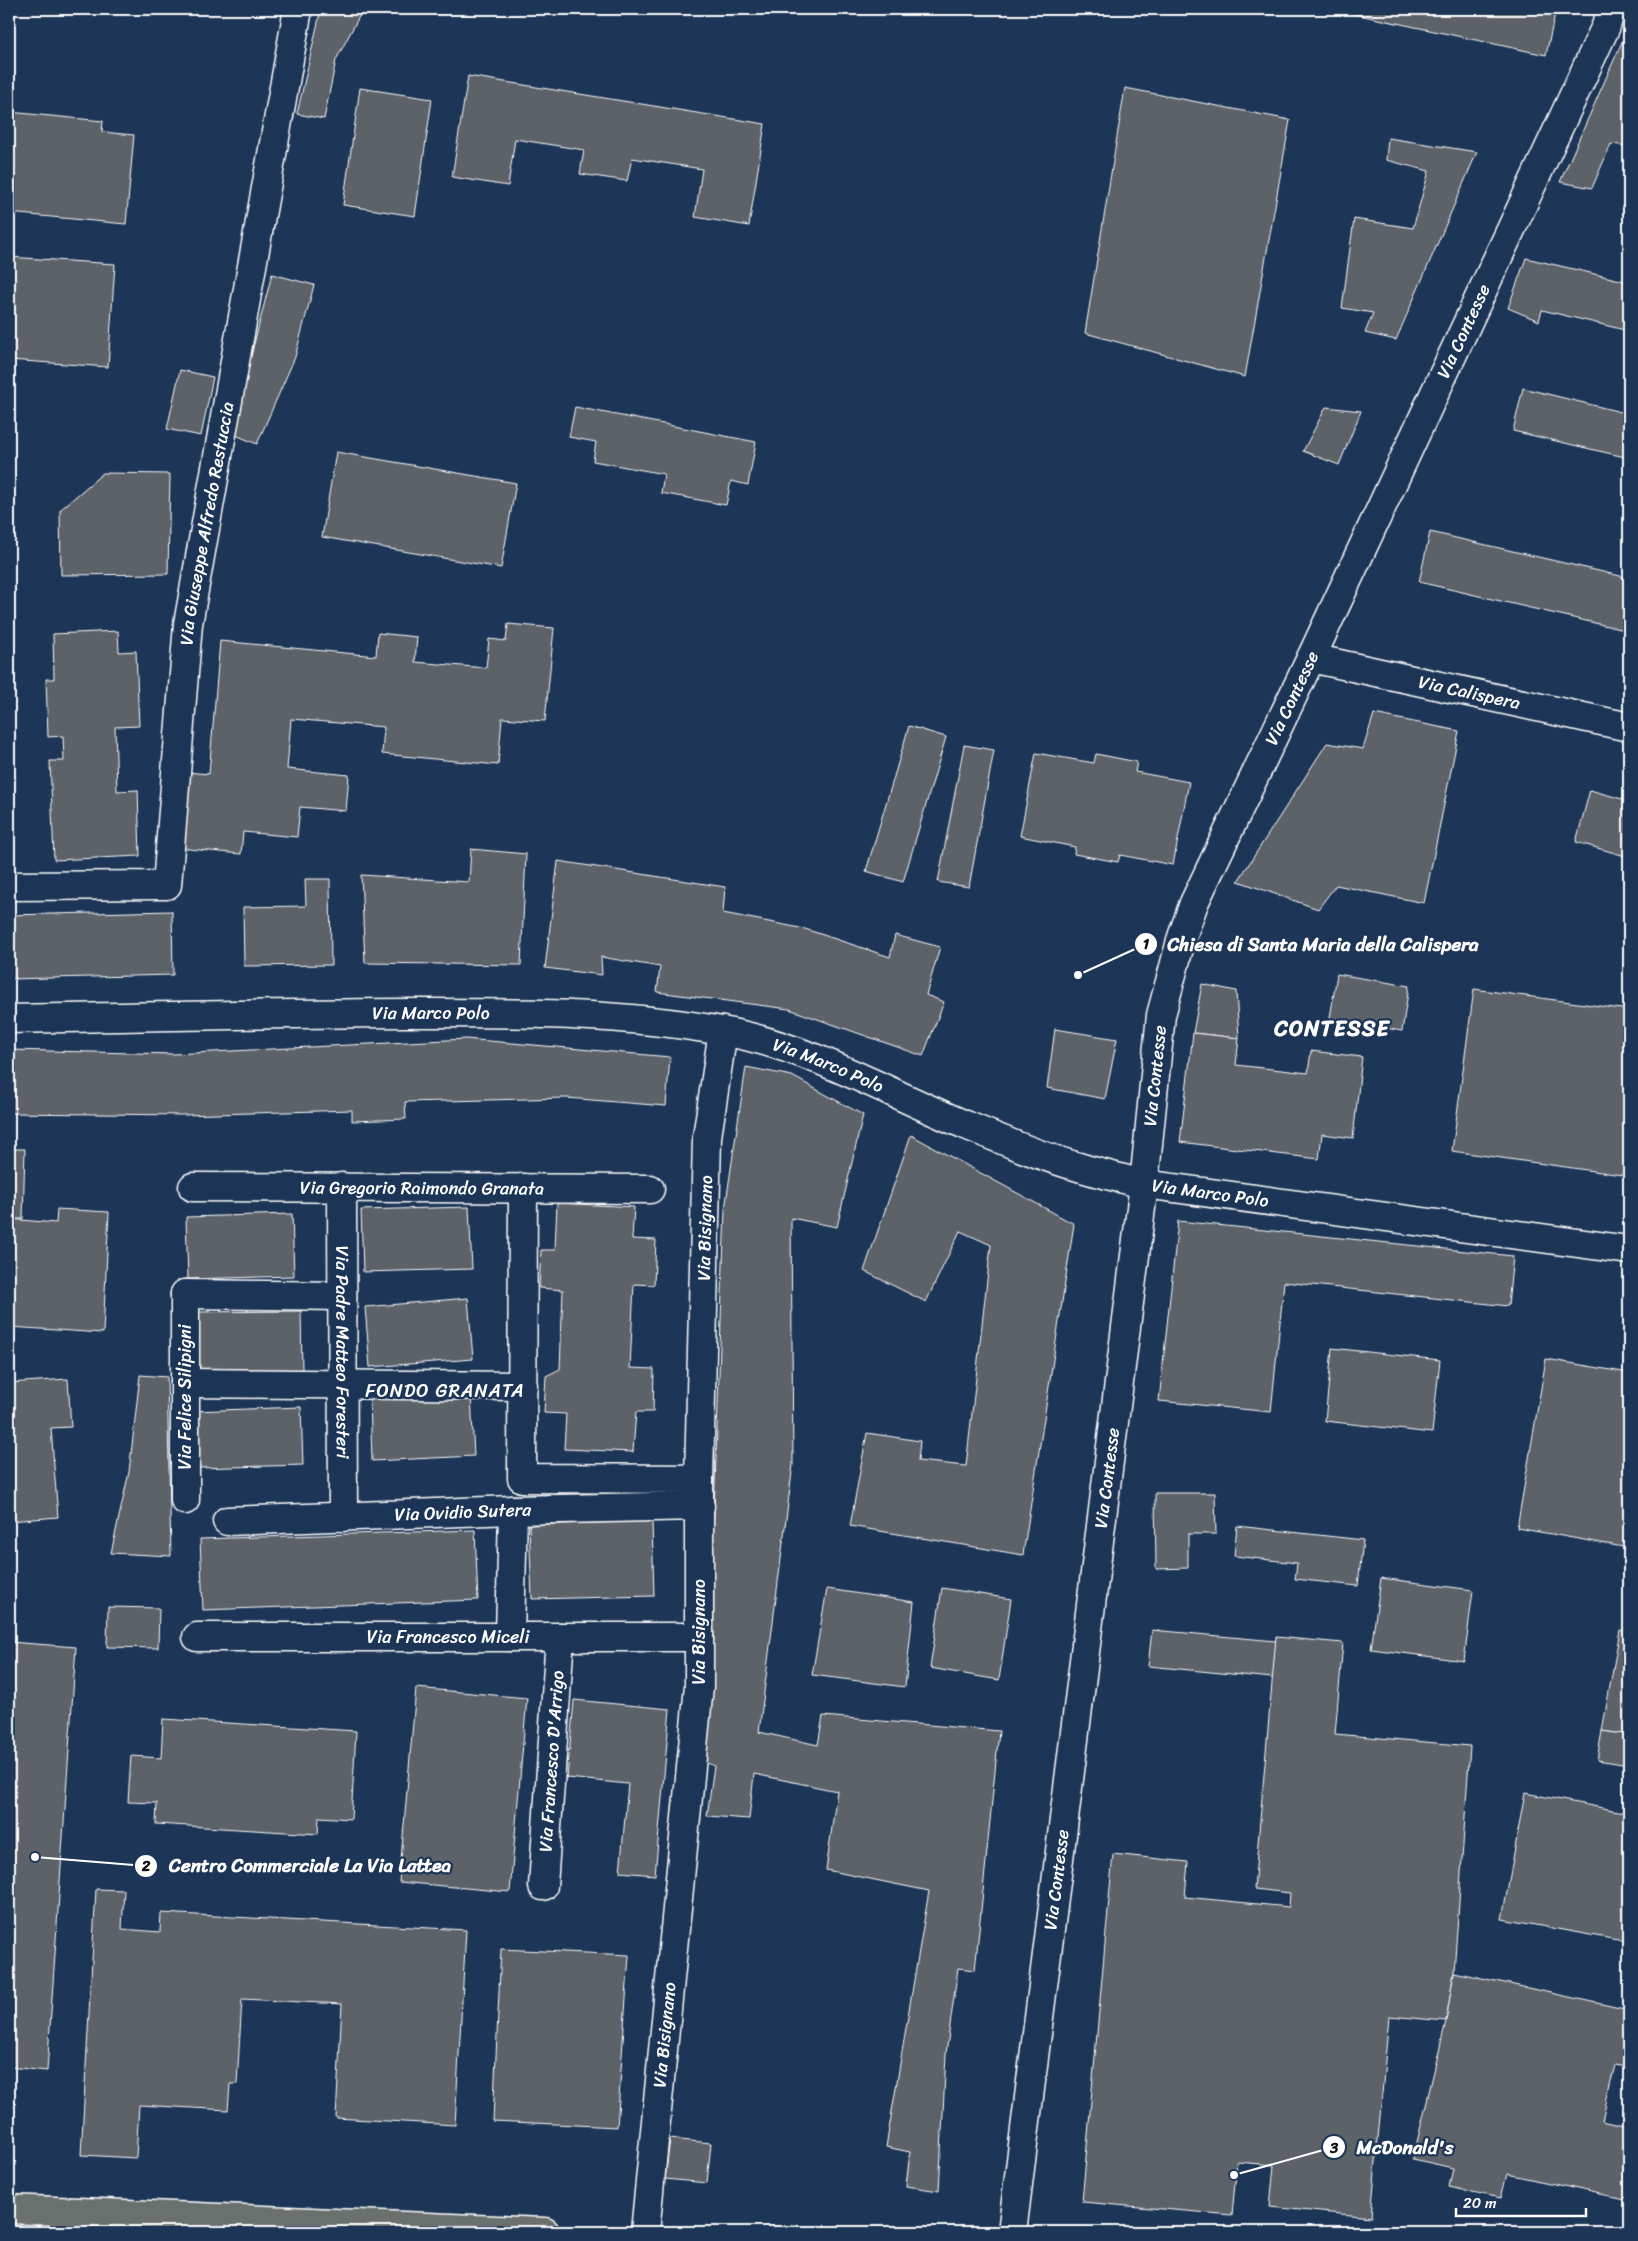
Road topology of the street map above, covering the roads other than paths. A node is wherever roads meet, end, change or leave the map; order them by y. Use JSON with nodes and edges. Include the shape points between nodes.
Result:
{"nodes":[{"id":1,"x":298,"y":9,"type":"edge"},
{"id":2,"x":1611,"y":9,"type":"edge"},
{"id":3,"x":1311,"y":658,"type":"junction"},
{"id":4,"x":1629,"y":727,"type":"edge"},
{"id":5,"x":9,"y":886,"type":"edge"},
{"id":6,"x":9,"y":1019,"type":"edge"},
{"id":7,"x":722,"y":1031,"type":"junction"},
{"id":8,"x":1144,"y":1184,"type":"junction"},
{"id":9,"x":193,"y":1187,"type":"dead end"},
{"id":10,"x":342,"y":1187,"type":"junction"},
{"id":11,"x":524,"y":1188,"type":"junction"},
{"id":12,"x":650,"y":1189,"type":"dead end"},
{"id":13,"x":1629,"y":1250,"type":"edge"},
{"id":14,"x":342,"y":1296,"type":"junction"},
{"id":15,"x":185,"y":1384,"type":"junction"},
{"id":16,"x":342,"y":1384,"type":"junction"},
{"id":17,"x":523,"y":1386,"type":"junction"},
{"id":18,"x":699,"y":1479,"type":"junction"},
{"id":19,"x":185,"y":1500,"type":"dead end"},
{"id":20,"x":700,"y":1506,"type":"junction"},
{"id":21,"x":513,"y":1510,"type":"junction"},
{"id":22,"x":343,"y":1517,"type":"junction"},
{"id":23,"x":227,"y":1521,"type":"dead end"},
{"id":24,"x":197,"y":1637,"type":"dead end"},
{"id":25,"x":510,"y":1637,"type":"junction"},
{"id":26,"x":560,"y":1637,"type":"junction"},
{"id":27,"x":699,"y":1637,"type":"junction"},
{"id":28,"x":543,"y":1886,"type":"dead end"},
{"id":29,"x":9,"y":2209,"type":"edge"},
{"id":30,"x":545,"y":2232,"type":"edge"},
{"id":31,"x":644,"y":2232,"type":"edge"},
{"id":32,"x":1012,"y":2232,"type":"edge"}],
"edges":[{"from":1,"to":5,"type":"street","name":"Via Giuseppe Alfredo Restuccia","via":[[188,624],[167,885]]},
{"from":2,"to":3,"type":"street","name":"Via Contesse","via":[[1606,26]]},
{"from":3,"to":4,"type":"street","name":"Via Calispera"},
{"from":3,"to":8,"type":"street","name":"Via Contesse","via":[[1194,903],[1182,938],[1161,1015]]},
{"from":6,"to":7,"type":"street","name":"Via Marco Polo","via":[[544,1013],[613,1017]]},
{"from":7,"to":8,"type":"street","name":"Via Marco Polo","via":[[789,1047],[956,1121],[1081,1168]]},
{"from":7,"to":18,"type":"street","name":"Via Bisignano","via":[[708,1137]]},
{"from":8,"to":13,"type":"street","name":"Via Marco Polo"},
{"from":8,"to":32,"type":"street","name":"Via Contesse"},
{"from":9,"to":10,"type":"street","name":"Via Gregorio Raimondo Granata"},
{"from":10,"to":11,"type":"street","name":"Via Gregorio Raimondo Granata"},
{"from":10,"to":14,"type":"street","name":"Via Padre Matteo Foresteri"},
{"from":11,"to":12,"type":"street","name":"Via Gregorio Raimondo Granata"},
{"from":11,"to":17,"type":"street"},
{"from":14,"to":15,"type":"street","name":"Via Felice Silipigni","via":[[185,1294]]},
{"from":14,"to":16,"type":"street","name":"Via Padre Matteo Foresteri"},
{"from":15,"to":16,"type":"street"},
{"from":15,"to":19,"type":"street","name":"Via Felice Silipigni"},
{"from":16,"to":17,"type":"street"},
{"from":16,"to":22,"type":"street","name":"Via Padre Matteo Foresteri"},
{"from":17,"to":18,"type":"street","via":[[522,1478]]},
{"from":18,"to":20,"type":"street","name":"Via Bisignano"},
{"from":20,"to":21,"type":"street","name":"Via Ovidio Sutera"},
{"from":20,"to":27,"type":"street","name":"Via Bisignano"},
{"from":21,"to":22,"type":"street","name":"Via Ovidio Sutera"},
{"from":21,"to":25,"type":"street"},
{"from":22,"to":23,"type":"street","name":"Via Ovidio Sutera"},
{"from":24,"to":25,"type":"street","name":"Via Francesco Miceli"},
{"from":25,"to":26,"type":"street","name":"Via Francesco Miceli"},
{"from":26,"to":27,"type":"street","name":"Via Francesco Miceli"},
{"from":26,"to":28,"type":"street","name":"Via Francesco D'Arrigo"},
{"from":27,"to":31,"type":"street","name":"Via Bisignano","via":[[699,1686]]},
{"from":29,"to":30,"type":"main road"}]}
